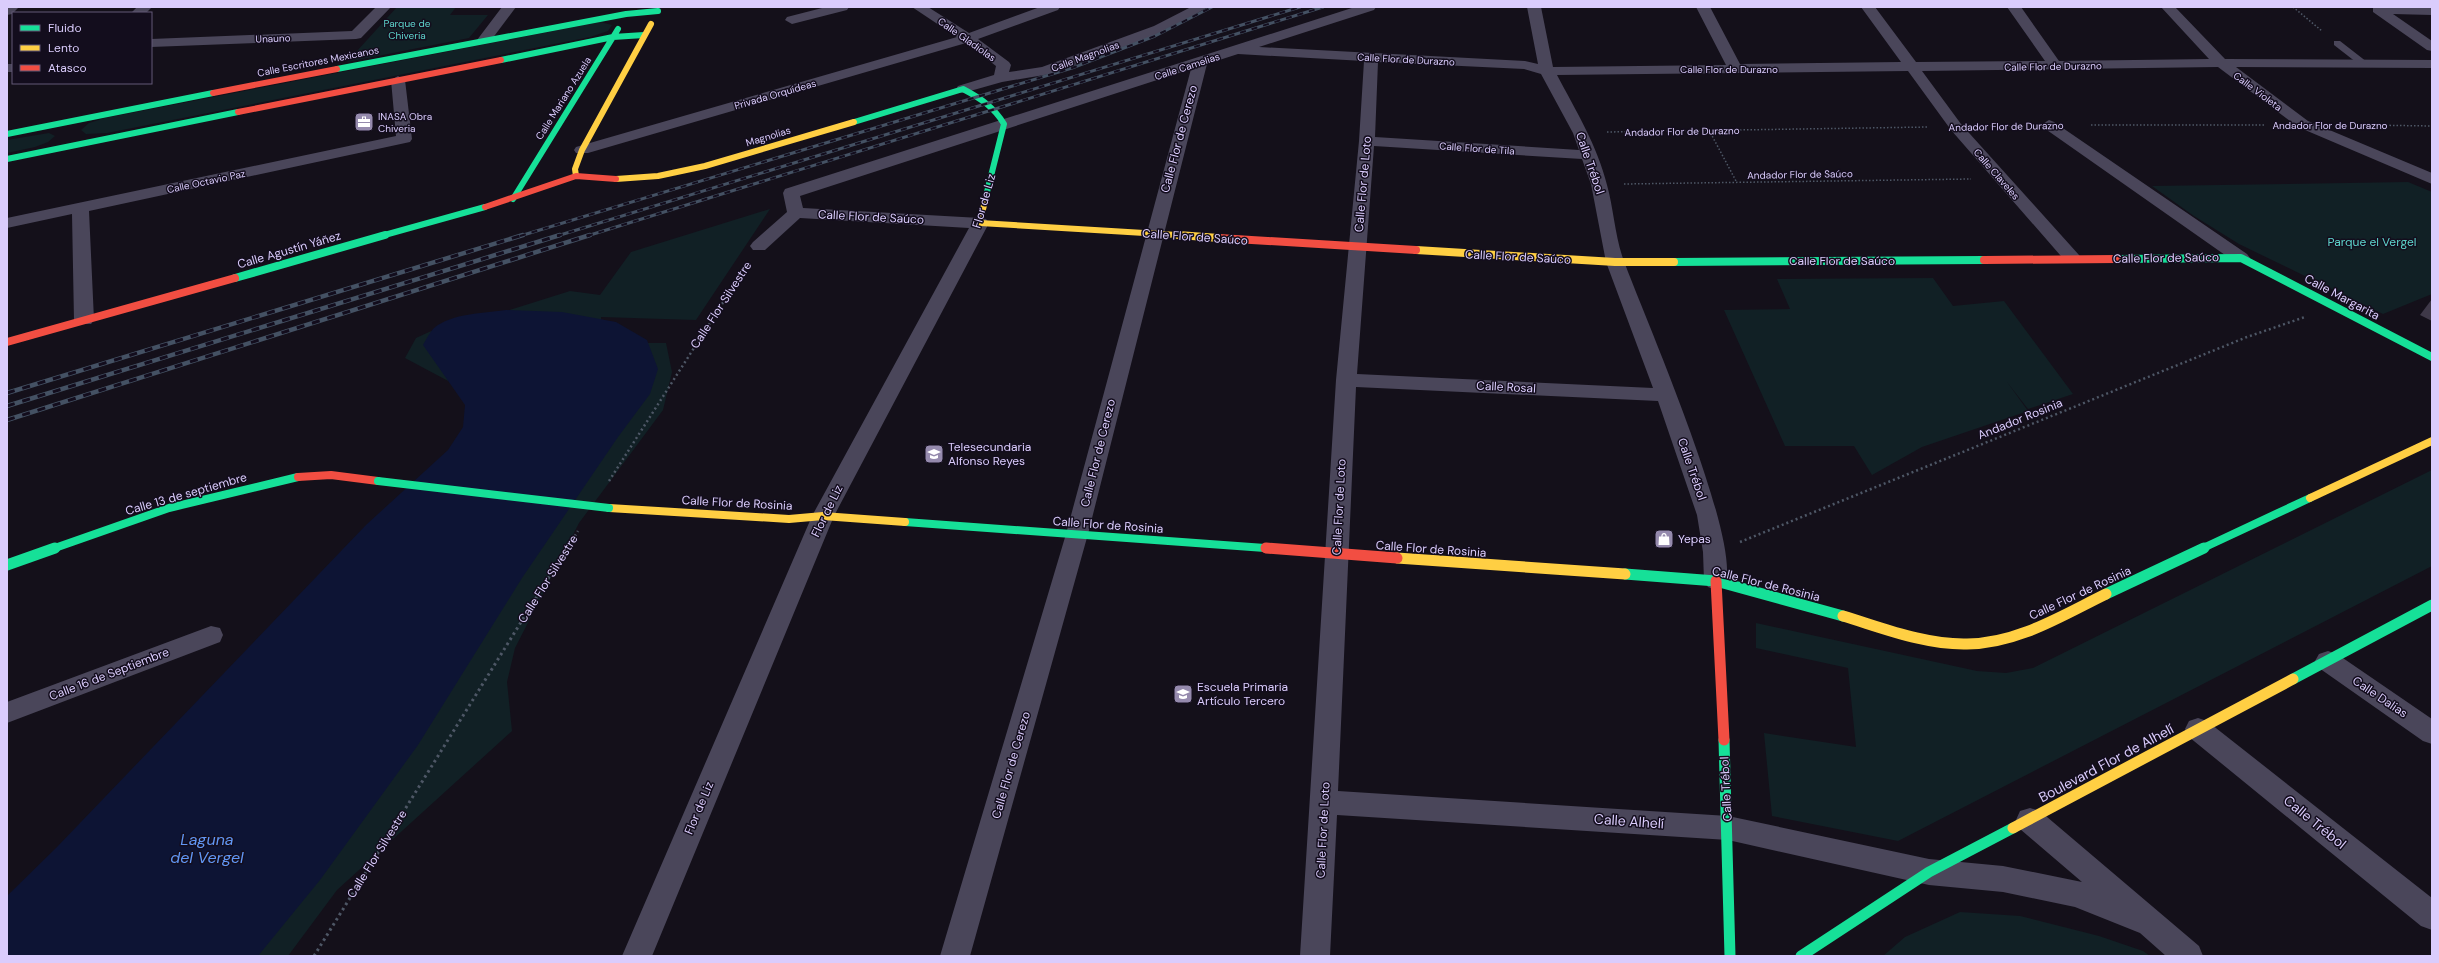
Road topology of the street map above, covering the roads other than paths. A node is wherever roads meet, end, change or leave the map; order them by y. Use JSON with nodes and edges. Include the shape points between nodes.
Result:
{"nodes":[{"id":1,"x":12,"y":7,"type":"edge"},
{"id":2,"x":384,"y":7,"type":"edge"},
{"id":3,"x":509,"y":7,"type":"edge"},
{"id":4,"x":842,"y":7,"type":"edge"},
{"id":5,"x":919,"y":7,"type":"edge"},
{"id":6,"x":1054,"y":7,"type":"edge"},
{"id":7,"x":1201,"y":7,"type":"edge"},
{"id":8,"x":1369,"y":7,"type":"edge"},
{"id":9,"x":1534,"y":7,"type":"edge"},
{"id":10,"x":1704,"y":7,"type":"edge"},
{"id":11,"x":1868,"y":7,"type":"edge"},
{"id":12,"x":2014,"y":7,"type":"edge"},
{"id":13,"x":2168,"y":7,"type":"edge"},
{"id":14,"x":660,"y":9,"type":"edge"},
{"id":15,"x":2432,"y":10,"type":"edge"},
{"id":16,"x":7,"y":11,"type":"edge"},
{"id":17,"x":628,"y":11,"type":"edge"},
{"id":18,"x":792,"y":20,"type":"dead end"},
{"id":19,"x":644,"y":35,"type":"junction"},
{"id":20,"x":613,"y":37,"type":"junction"},
{"id":21,"x":968,"y":38,"type":"junction"},
{"id":22,"x":484,"y":40,"type":"junction"},
{"id":23,"x":152,"y":42,"type":"edge"},
{"id":24,"x":2337,"y":43,"type":"road end"},
{"id":25,"x":2432,"y":47,"type":"edge"},
{"id":26,"x":1239,"y":50,"type":"junction"},
{"id":27,"x":1371,"y":58,"type":"junction"},
{"id":28,"x":1200,"y":63,"type":"junction"},
{"id":29,"x":2220,"y":63,"type":"junction"},
{"id":30,"x":2364,"y":64,"type":"junction"},
{"id":31,"x":2432,"y":64,"type":"edge"},
{"id":32,"x":2055,"y":65,"type":"junction"},
{"id":33,"x":1735,"y":68,"type":"junction"},
{"id":34,"x":1912,"y":68,"type":"junction"},
{"id":35,"x":1547,"y":71,"type":"junction"},
{"id":36,"x":1000,"y":78,"type":"junction"},
{"id":37,"x":398,"y":80,"type":"junction"},
{"id":38,"x":963,"y":89,"type":"junction"},
{"id":39,"x":67,"y":122,"type":"junction"},
{"id":40,"x":1004,"y":124,"type":"junction"},
{"id":41,"x":2049,"y":125,"type":"road end"},
{"id":42,"x":7,"y":134,"type":"edge"},
{"id":43,"x":1367,"y":141,"type":"junction"},
{"id":44,"x":60,"y":149,"type":"junction"},
{"id":45,"x":582,"y":150,"type":"junction"},
{"id":46,"x":1588,"y":155,"type":"junction"},
{"id":47,"x":7,"y":159,"type":"edge"},
{"id":48,"x":576,"y":176,"type":"junction"},
{"id":49,"x":2432,"y":179,"type":"edge"},
{"id":50,"x":513,"y":199,"type":"junction"},
{"id":51,"x":80,"y":207,"type":"junction"},
{"id":52,"x":796,"y":213,"type":"junction"},
{"id":53,"x":7,"y":223,"type":"edge"},
{"id":54,"x":980,"y":223,"type":"junction"},
{"id":55,"x":1154,"y":234,"type":"junction"},
{"id":56,"x":759,"y":246,"type":"road end"},
{"id":57,"x":1357,"y":247,"type":"junction"},
{"id":58,"x":2241,"y":258,"type":"junction"},
{"id":59,"x":2073,"y":259,"type":"junction"},
{"id":60,"x":1615,"y":262,"type":"junction"},
{"id":61,"x":84,"y":320,"type":"junction"},
{"id":62,"x":7,"y":342,"type":"edge"},
{"id":63,"x":2432,"y":357,"type":"edge"},
{"id":64,"x":1346,"y":380,"type":"junction"},
{"id":65,"x":1666,"y":395,"type":"junction"},
{"id":66,"x":2432,"y":441,"type":"edge"},
{"id":67,"x":378,"y":480,"type":"joint"},
{"id":68,"x":823,"y":516,"type":"junction"},
{"id":69,"x":1077,"y":534,"type":"junction"},
{"id":70,"x":1336,"y":554,"type":"junction"},
{"id":71,"x":7,"y":565,"type":"edge"},
{"id":72,"x":1716,"y":581,"type":"junction"},
{"id":73,"x":2432,"y":605,"type":"edge"},
{"id":74,"x":211,"y":635,"type":"dead end"},
{"id":75,"x":2328,"y":661,"type":"junction"},
{"id":76,"x":7,"y":713,"type":"edge"},
{"id":77,"x":2198,"y":729,"type":"junction"},
{"id":78,"x":2432,"y":733,"type":"edge"},
{"id":79,"x":1325,"y":802,"type":"junction"},
{"id":80,"x":2030,"y":820,"type":"junction"},
{"id":81,"x":1728,"y":828,"type":"junction"},
{"id":82,"x":1929,"y":872,"type":"junction"},
{"id":83,"x":2432,"y":916,"type":"edge"},
{"id":84,"x":2149,"y":923,"type":"junction"},
{"id":85,"x":637,"y":956,"type":"edge"},
{"id":86,"x":955,"y":956,"type":"edge"},
{"id":87,"x":1315,"y":956,"type":"edge"},
{"id":88,"x":1730,"y":956,"type":"edge"},
{"id":89,"x":1801,"y":956,"type":"edge"},
{"id":90,"x":2188,"y":956,"type":"edge"}],
"edges":[{"from":1,"to":16,"type":"street"},
{"from":2,"to":23,"type":"street","name":"Unauno","via":[[356,35]]},
{"from":3,"to":22,"type":"street"},
{"from":4,"to":18,"type":"street"},
{"from":5,"to":21,"type":"street","name":"Calle Gladiolas"},
{"from":6,"to":21,"type":"street","name":"Privada Orquídeas"},
{"from":7,"to":36,"type":"street","name":"Calle Magnolias","via":[[1159,29],[1045,71]]},
{"from":8,"to":26,"type":"street","name":"Calle Camelias"},
{"from":9,"to":35,"type":"street","name":"Calle Trébol"},
{"from":10,"to":33,"type":"street"},
{"from":11,"to":34,"type":"street","name":"Calle Claveles"},
{"from":12,"to":32,"type":"street"},
{"from":13,"to":29,"type":"street","name":"Calle Violeta"},
{"from":14,"to":17,"type":"street","name":"Calle Escritores Mexicanos"},
{"from":14,"to":19,"type":"street"},
{"from":15,"to":25,"type":"street","via":[[2378,9]]},
{"from":17,"to":20,"type":"street","name":"Calle Mariano Azuela"},
{"from":17,"to":22,"type":"street","name":"Calle Escritores Mexicanos"},
{"from":19,"to":20,"type":"street"},
{"from":19,"to":45,"type":"street"},
{"from":20,"to":37,"type":"street"},
{"from":20,"to":50,"type":"street","name":"Calle Mariano Azuela"},
{"from":21,"to":36,"type":"street","name":"Calle Gladiolas","via":[[1004,65]]},
{"from":21,"to":45,"type":"street","name":"Privada Orquídeas"},
{"from":22,"to":39,"type":"street","name":"Calle Escritores Mexicanos"},
{"from":24,"to":30,"type":"lane"},
{"from":26,"to":27,"type":"street","name":"Calle Flor de Durazno"},
{"from":26,"to":28,"type":"street","name":"Calle Camelias"},
{"from":27,"to":35,"type":"street","name":"Calle Flor de Durazno","via":[[1525,65]]},
{"from":27,"to":43,"type":"street","name":"Calle Flor de Loto"},
{"from":28,"to":40,"type":"street","name":"Calle Camelias"},
{"from":28,"to":55,"type":"street","name":"Calle Flor de Cerezo"},
{"from":29,"to":30,"type":"street"},
{"from":29,"to":32,"type":"street","name":"Calle Flor de Durazno"},
{"from":29,"to":49,"type":"street","name":"Calle Violeta","via":[[2303,124]]},
{"from":30,"to":31,"type":"street"},
{"from":32,"to":34,"type":"street","name":"Calle Flor de Durazno"},
{"from":33,"to":34,"type":"street","name":"Calle Flor de Durazno"},
{"from":33,"to":35,"type":"street","name":"Calle Flor de Durazno"},
{"from":34,"to":59,"type":"street","name":"Calle Claveles","via":[[1956,127]]},
{"from":35,"to":46,"type":"street","name":"Calle Trébol","via":[[1581,133]]},
{"from":36,"to":38,"type":"street","name":"Calle Magnolias"},
{"from":37,"to":44,"type":"street"},
{"from":37,"to":51,"type":"street","name":"Calle Octavio Paz","via":[[404,139]]},
{"from":38,"to":40,"type":"street","via":[[990,103],[997,109]]},
{"from":38,"to":48,"type":"street","name":"Magnolias","via":[[705,166],[636,178]]},
{"from":39,"to":42,"type":"street","name":"Calle Escritores Mexicanos"},
{"from":39,"to":44,"type":"street"},
{"from":40,"to":52,"type":"street","name":"Calle Camelias","via":[[791,192]]},
{"from":40,"to":54,"type":"street","name":"Flor de Liz"},
{"from":41,"to":58,"type":"street"},
{"from":43,"to":46,"type":"street","name":"Calle Flor de Tila"},
{"from":43,"to":57,"type":"street","name":"Calle Flor de Loto"},
{"from":44,"to":47,"type":"street"},
{"from":45,"to":48,"type":"street","via":[[575,169]]},
{"from":46,"to":60,"type":"street","name":"Calle Trébol","via":[[1599,184]]},
{"from":48,"to":50,"type":"street","name":"Calle Agustín Yáñez"},
{"from":50,"to":61,"type":"street","name":"Calle Agustín Yáñez"},
{"from":51,"to":53,"type":"street","name":"Calle Octavio Paz"},
{"from":51,"to":61,"type":"street"},
{"from":52,"to":54,"type":"street","name":"Calle Flor de Saúco"},
{"from":52,"to":56,"type":"street"},
{"from":54,"to":55,"type":"street","name":"Calle Flor de Saúco"},
{"from":54,"to":68,"type":"street","name":"Flor de Liz"},
{"from":55,"to":57,"type":"street","name":"Calle Flor de Saúco"},
{"from":55,"to":69,"type":"street","name":"Calle Flor de Cerezo"},
{"from":57,"to":60,"type":"street","name":"Calle Flor de Saúco"},
{"from":57,"to":64,"type":"street","name":"Calle Flor de Loto"},
{"from":58,"to":59,"type":"street","name":"Calle Flor de Saúco"},
{"from":58,"to":63,"type":"street","name":"Calle Margarita"},
{"from":59,"to":60,"type":"street","name":"Calle Flor de Saúco"},
{"from":60,"to":65,"type":"street","name":"Calle Trébol"},
{"from":61,"to":62,"type":"street","name":"Calle Agustín Yáñez"},
{"from":64,"to":65,"type":"street","name":"Calle Rosal"},
{"from":64,"to":70,"type":"street","name":"Calle Flor de Loto"},
{"from":65,"to":72,"type":"street","name":"Calle Trébol","via":[[1708,514],[1715,552]]},
{"from":66,"to":72,"type":"street","name":"Calle Flor de Rosinia","via":[[2008,640],[1981,645],[1954,645]]},
{"from":67,"to":68,"type":"street","name":"Calle Flor de Rosinia","bridge":true,"via":[[609,508],[789,519]]},
{"from":67,"to":71,"type":"street","name":"Calle 13 de septiembre","via":[[331,475],[289,478],[169,508]]},
{"from":68,"to":69,"type":"street","name":"Calle Flor de Rosinia"},
{"from":68,"to":85,"type":"street","name":"Flor de Liz"},
{"from":69,"to":70,"type":"street","name":"Calle Flor de Rosinia"},
{"from":69,"to":86,"type":"street","name":"Calle Flor de Cerezo"},
{"from":70,"to":72,"type":"street","name":"Calle Flor de Rosinia"},
{"from":70,"to":79,"type":"street","name":"Calle Flor de Loto"},
{"from":72,"to":81,"type":"street","name":"Calle Trébol"},
{"from":73,"to":75,"type":"street","name":"Boulevard Flor de Alhelí"},
{"from":74,"to":76,"type":"street","name":"Calle 16 de Septiembre"},
{"from":75,"to":77,"type":"street","name":"Boulevard Flor de Alhelí"},
{"from":75,"to":78,"type":"street","name":"Calle Dalias"},
{"from":77,"to":80,"type":"street","name":"Boulevard Flor de Alhelí"},
{"from":77,"to":83,"type":"street","name":"Calle Trébol"},
{"from":79,"to":81,"type":"street","name":"Calle Alhelí"},
{"from":79,"to":87,"type":"street","name":"Calle Flor de Loto"},
{"from":80,"to":82,"type":"street","name":"Boulevard Flor de Alhelí"},
{"from":80,"to":84,"type":"street"},
{"from":81,"to":82,"type":"street","name":"Calle Alhelí"},
{"from":81,"to":88,"type":"street","name":"Calle Trébol"},
{"from":82,"to":84,"type":"street","name":"Calle Alhelí","via":[[2003,879],[2077,894]]},
{"from":82,"to":89,"type":"street","name":"Boulevard Flor de Alhelí"},
{"from":84,"to":90,"type":"street"}]}
